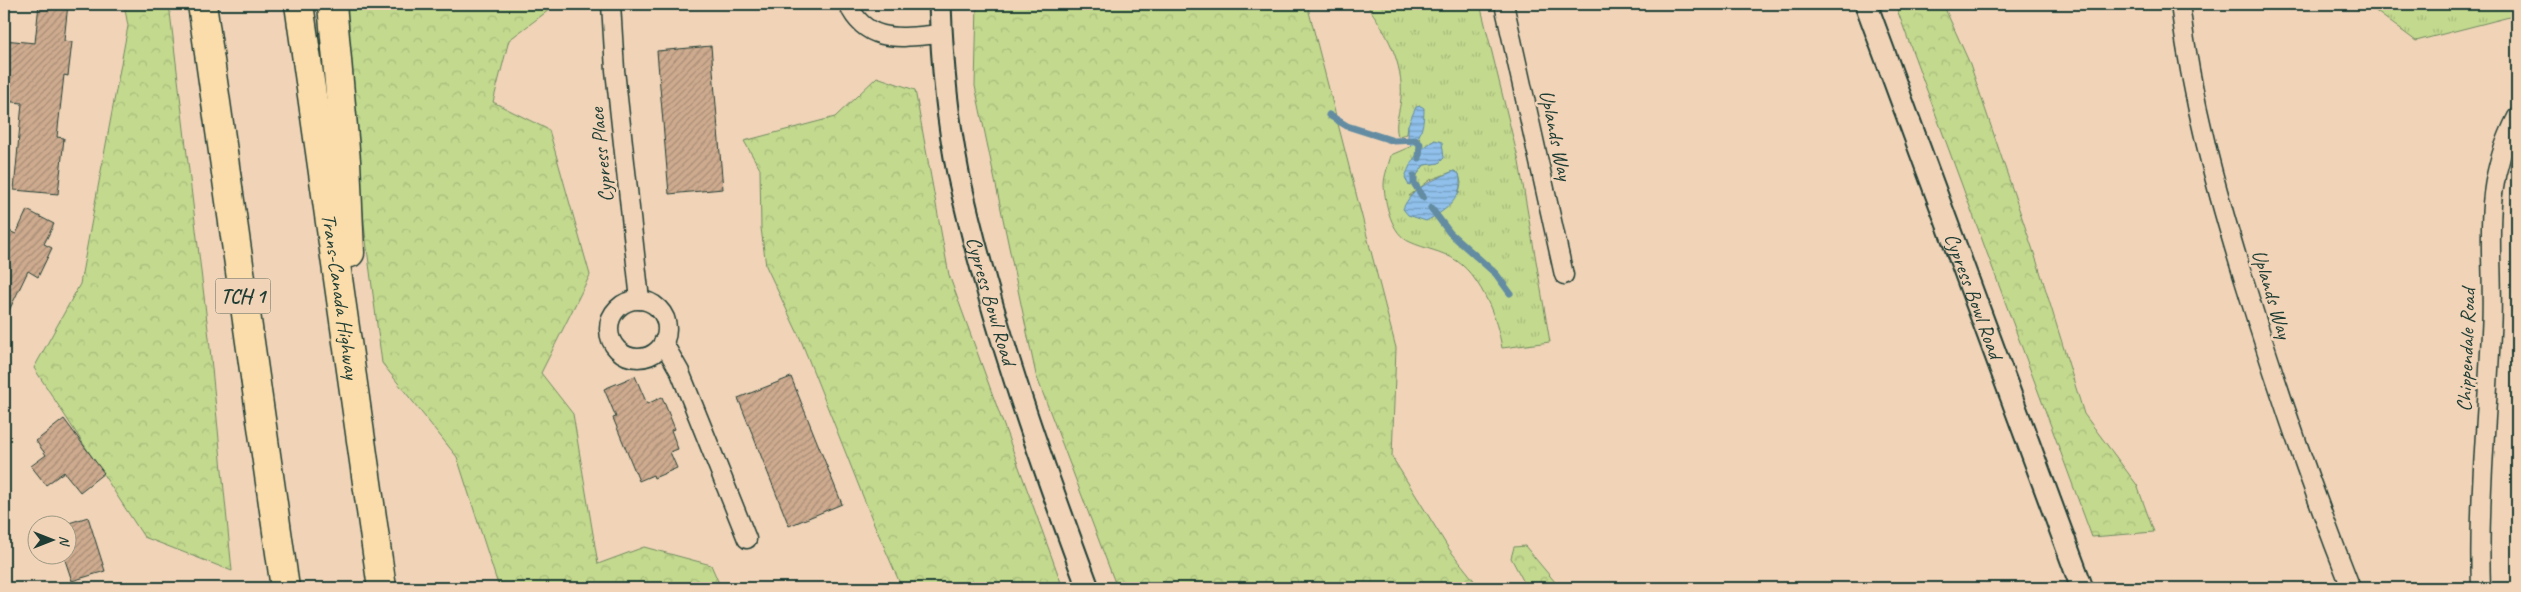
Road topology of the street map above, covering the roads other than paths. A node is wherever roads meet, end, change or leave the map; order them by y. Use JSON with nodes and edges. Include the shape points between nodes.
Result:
{"nodes":[{"id":1,"x":202,"y":4,"type":"edge"},
{"id":2,"x":299,"y":4,"type":"edge"},
{"id":3,"x":332,"y":4,"type":"edge"},
{"id":4,"x":611,"y":4,"type":"edge"},
{"id":5,"x":848,"y":4,"type":"edge"},
{"id":6,"x":940,"y":4,"type":"edge"},
{"id":7,"x":1504,"y":4,"type":"edge"},
{"id":8,"x":1866,"y":4,"type":"edge"},
{"id":9,"x":2180,"y":4,"type":"edge"},
{"id":10,"x":941,"y":34,"type":"junction"},
{"id":11,"x":2517,"y":117,"type":"edge"},
{"id":12,"x":1564,"y":275,"type":"dead end"},
{"id":13,"x":640,"y":300,"type":"junction"},
{"id":14,"x":664,"y":342,"type":"junction"},
{"id":15,"x":357,"y":409,"type":"junction"},
{"id":16,"x":747,"y":539,"type":"dead end"},
{"id":17,"x":284,"y":588,"type":"edge"},
{"id":18,"x":382,"y":588,"type":"edge"},
{"id":19,"x":1088,"y":588,"type":"edge"},
{"id":20,"x":2082,"y":588,"type":"edge"},
{"id":21,"x":2351,"y":588,"type":"edge"},
{"id":22,"x":2480,"y":588,"type":"edge"}],
"edges":[{"from":1,"to":17,"type":"highway","number":"TCH 1"},
{"from":2,"to":15,"type":"highway","name":"Trans-Canada Highway"},
{"from":3,"to":15,"type":"highway","via":[[346,161]]},
{"from":4,"to":13,"type":"street","name":"Cypress Place"},
{"from":5,"to":10,"type":"street","via":[[859,22],[882,35]]},
{"from":6,"to":10,"type":"street","name":"Cypress Bowl Road"},
{"from":7,"to":12,"type":"street","name":"Uplands Way"},
{"from":8,"to":20,"type":"street","name":"Cypress Bowl Road"},
{"from":9,"to":21,"type":"street","name":"Uplands Way","via":[[2186,58],[2218,194],[2268,361]]},
{"from":10,"to":19,"type":"street","name":"Cypress Bowl Road","via":[[958,172],[975,242],[1016,379]]},
{"from":11,"to":22,"type":"street","name":"Chippendale Road","via":[[2500,159],[2490,214],[2493,300],[2479,532]]},
{"from":13,"to":14,"type":"street","via":[[653,304],[664,317]]},
{"from":13,"to":14,"type":"street","via":[[627,302],[614,312],[608,329],[613,345],[627,356],[644,358]]},
{"from":14,"to":16,"type":"street","via":[[680,372]]},
{"from":15,"to":18,"type":"highway","name":"Trans-Canada Highway"}]}
